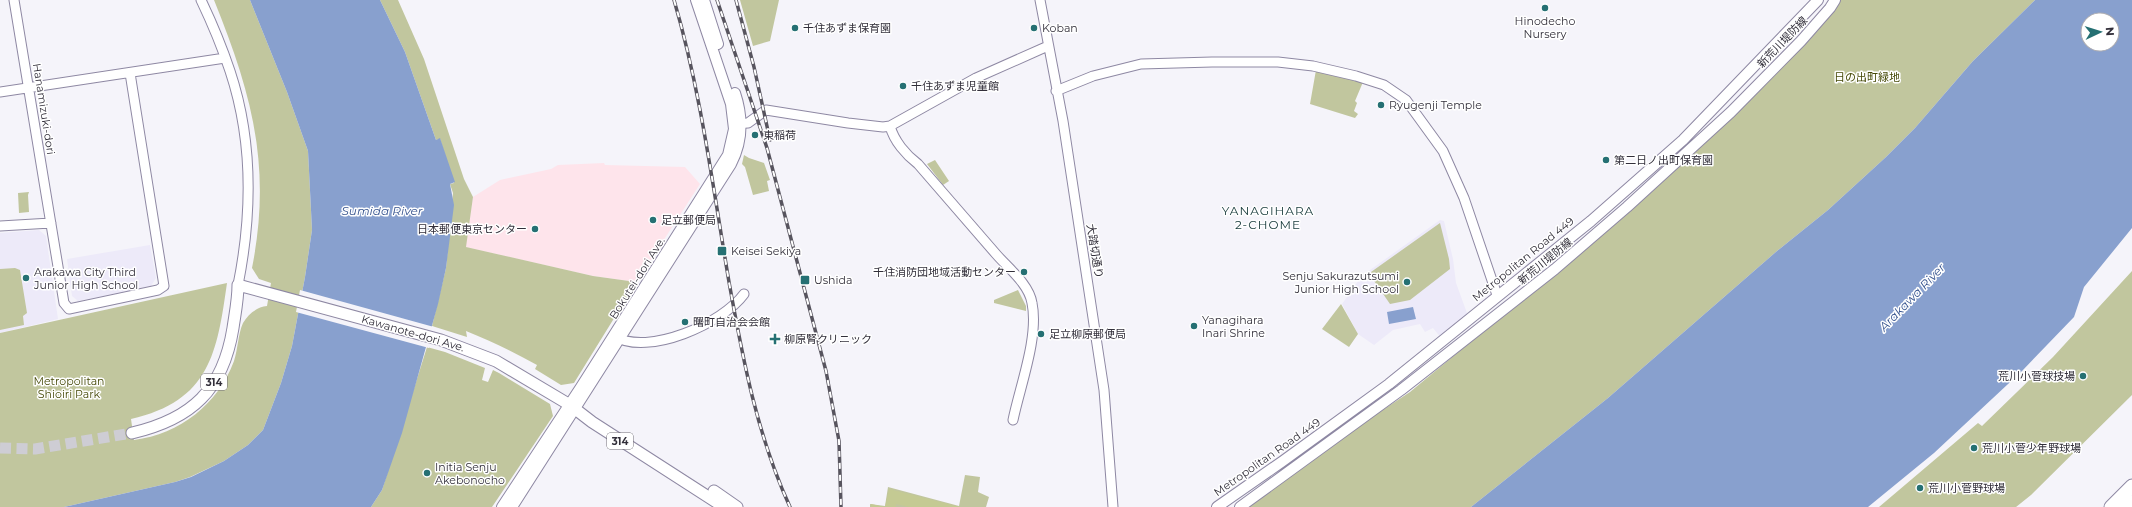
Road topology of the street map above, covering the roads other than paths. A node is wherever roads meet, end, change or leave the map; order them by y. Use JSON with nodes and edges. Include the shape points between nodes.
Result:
{"nodes":[{"id":1,"x":14,"y":0,"type":"edge"},
{"id":2,"x":202,"y":0,"type":"edge"},
{"id":3,"x":696,"y":0,"type":"edge"},
{"id":4,"x":704,"y":0,"type":"edge"},
{"id":5,"x":1040,"y":0,"type":"edge"},
{"id":6,"x":1818,"y":0,"type":"edge"},
{"id":7,"x":1835,"y":0,"type":"edge"},
{"id":8,"x":1048,"y":46,"type":"junction"},
{"id":9,"x":225,"y":58,"type":"junction"},
{"id":10,"x":130,"y":73,"type":"junction"},
{"id":11,"x":29,"y":88,"type":"junction"},
{"id":12,"x":1056,"y":91,"type":"junction"},
{"id":13,"x":0,"y":92,"type":"edge"},
{"id":14,"x":737,"y":124,"type":"junction"},
{"id":15,"x":890,"y":126,"type":"junction"},
{"id":16,"x":51,"y":223,"type":"junction"},
{"id":17,"x":0,"y":226,"type":"edge"},
{"id":18,"x":238,"y":285,"type":"junction"},
{"id":19,"x":744,"y":294,"type":"dead end"},
{"id":20,"x":1498,"y":295,"type":"junction"},
{"id":21,"x":617,"y":338,"type":"junction"},
{"id":22,"x":573,"y":407,"type":"junction"},
{"id":23,"x":1013,"y":420,"type":"dead end"},
{"id":24,"x":131,"y":430,"type":"tunnel mouth"},
{"id":25,"x":669,"y":466,"type":"junction"},
{"id":26,"x":2132,"y":486,"type":"edge"},
{"id":27,"x":2132,"y":492,"type":"edge"},
{"id":28,"x":2132,"y":500,"type":"edge"},
{"id":29,"x":502,"y":507,"type":"edge"},
{"id":30,"x":512,"y":507,"type":"edge"},
{"id":31,"x":724,"y":507,"type":"edge"},
{"id":32,"x":737,"y":507,"type":"edge"},
{"id":33,"x":1113,"y":507,"type":"edge"},
{"id":34,"x":1217,"y":507,"type":"edge"},
{"id":35,"x":1240,"y":507,"type":"edge"},
{"id":36,"x":2111,"y":507,"type":"edge"},
{"id":37,"x":2117,"y":507,"type":"edge"},
{"id":38,"x":2125,"y":507,"type":"edge"}],
"edges":[{"from":1,"to":11,"type":"street","name":"Hanamizuki-dori"},
{"from":2,"to":9,"type":"street"},
{"from":3,"to":14,"type":"main road","name":"Bokutei-dori Ave."},
{"from":4,"to":14,"type":"main road","name":"Bokutei-dori Ave.","via":[[738,103]]},
{"from":5,"to":8,"type":"street","name":"大踏切通り"},
{"from":6,"to":20,"type":"main road","name":"Metropolitan Road 449","via":[[1683,140],[1591,221]]},
{"from":7,"to":35,"type":"main road","name":"新荒川堤防線","via":[[1801,41],[1731,112],[1561,264],[1401,390]]},
{"from":8,"to":12,"type":"street","name":"大踏切通り"},
{"from":8,"to":15,"type":"street","via":[[976,78]]},
{"from":9,"to":10,"type":"street"},
{"from":9,"to":18,"type":"street","via":[[238,100],[248,166],[248,217]]},
{"from":10,"to":11,"type":"street"},
{"from":10,"to":16,"type":"street","name":"Hanamizuki-dori","via":[[164,286],[151,292],[68,309],[64,303]]},
{"from":11,"to":13,"type":"street"},
{"from":11,"to":16,"type":"street","name":"Hanamizuki-dori"},
{"from":12,"to":20,"type":"street","via":[[1093,76],[1141,64],[1212,62],[1278,62],[1313,66],[1384,85],[1406,100],[1443,151],[1464,198]]},
{"from":12,"to":33,"type":"street","name":"大踏切通り","via":[[1063,121],[1104,390]]},
{"from":14,"to":15,"type":"street","via":[[748,123],[766,110],[879,127]]},
{"from":14,"to":21,"type":"main road","name":"Bokutei-dori Ave.","via":[[724,162]]},
{"from":15,"to":23,"type":"street","via":[[908,157],[918,164],[1024,285],[1031,298],[1032,336]]},
{"from":16,"to":17,"type":"street"},
{"from":18,"to":22,"type":"main road","name":"Kawanote-dori Ave.","number":"314","via":[[441,340],[475,352],[511,368]]},
{"from":18,"to":24,"type":"main road","number":"314","via":[[232,299],[220,355],[211,375],[198,393],[169,415]]},
{"from":19,"to":21,"type":"street","via":[[720,316],[678,336],[640,343]]},
{"from":20,"to":34,"type":"main road","name":"Metropolitan Road 449","via":[[1389,384]]},
{"from":21,"to":22,"type":"main road","name":"Bokutei-dori Ave."},
{"from":22,"to":25,"type":"main road","name":"Kawanote-dori Ave.","number":"314","via":[[592,422]]},
{"from":22,"to":29,"type":"main road","name":"Bokutei-dori Ave."},
{"from":22,"to":30,"type":"main road","name":"Bokutei-dori Ave."},
{"from":25,"to":31,"type":"main road","name":"Kawanote-dori Ave.","number":"314"},
{"from":25,"to":32,"type":"main road","name":"Kawanote-dori Ave.","number":"314"},
{"from":26,"to":36,"type":"highway"},
{"from":27,"to":37,"type":"main road"},
{"from":28,"to":38,"type":"highway"}]}
